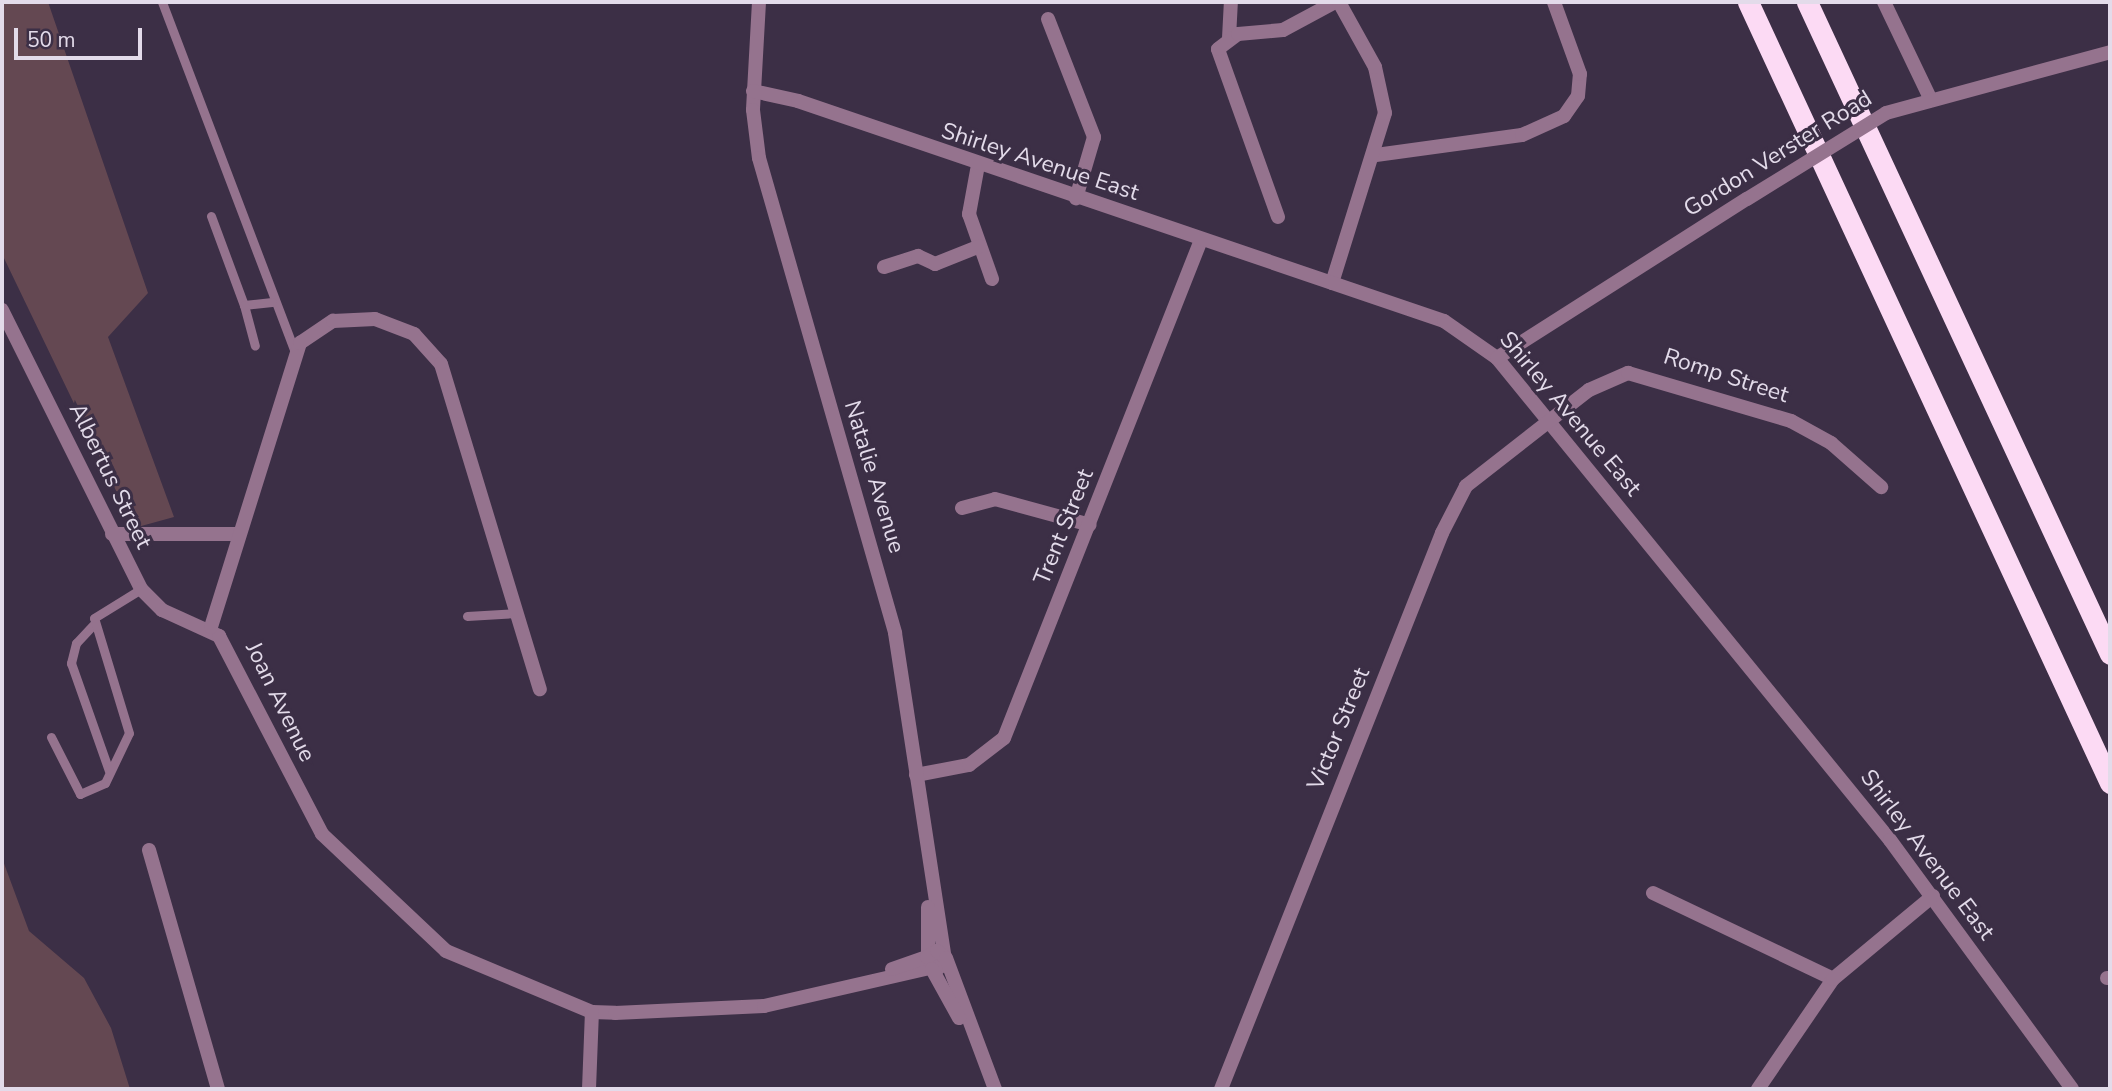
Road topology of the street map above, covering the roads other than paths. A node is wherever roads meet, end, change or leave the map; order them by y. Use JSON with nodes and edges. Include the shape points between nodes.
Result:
{"nodes":[{"id":1,"x":162,"y":2,"type":"edge"},
{"id":2,"x":760,"y":2,"type":"edge"},
{"id":3,"x":1231,"y":2,"type":"edge"},
{"id":4,"x":1337,"y":2,"type":"edge"},
{"id":5,"x":1554,"y":2,"type":"edge"},
{"id":6,"x":1748,"y":2,"type":"edge"},
{"id":7,"x":1807,"y":2,"type":"edge"},
{"id":8,"x":1884,"y":2,"type":"edge"},
{"id":9,"x":1048,"y":19,"type":"dead end"},
{"id":10,"x":1229,"y":38,"type":"junction"},
{"id":11,"x":2110,"y":52,"type":"edge"},
{"id":12,"x":753,"y":91,"type":"junction"},
{"id":13,"x":1929,"y":96,"type":"junction"},
{"id":14,"x":1376,"y":155,"type":"junction"},
{"id":15,"x":978,"y":165,"type":"junction"},
{"id":16,"x":1076,"y":198,"type":"junction"},
{"id":17,"x":211,"y":216,"type":"dead end"},
{"id":18,"x":1279,"y":217,"type":"dead end"},
{"id":19,"x":1201,"y":240,"type":"junction"},
{"id":20,"x":980,"y":246,"type":"junction"},
{"id":21,"x":884,"y":267,"type":"dead end"},
{"id":22,"x":992,"y":279,"type":"dead end"},
{"id":23,"x":1332,"y":284,"type":"junction"},
{"id":24,"x":272,"y":302,"type":"junction"},
{"id":25,"x":244,"y":305,"type":"junction"},
{"id":26,"x":2,"y":310,"type":"edge"},
{"id":27,"x":255,"y":346,"type":"dead end"},
{"id":28,"x":295,"y":353,"type":"junction"},
{"id":29,"x":1497,"y":358,"type":"junction"},
{"id":30,"x":1548,"y":421,"type":"junction"},
{"id":31,"x":1881,"y":487,"type":"dead end"},
{"id":32,"x":962,"y":508,"type":"dead end"},
{"id":33,"x":1090,"y":525,"type":"junction"},
{"id":34,"x":112,"y":534,"type":"junction"},
{"id":35,"x":238,"y":534,"type":"junction"},
{"id":36,"x":141,"y":589,"type":"junction"},
{"id":37,"x":517,"y":613,"type":"junction"},
{"id":38,"x":467,"y":616,"type":"dead end"},
{"id":39,"x":93,"y":625,"type":"junction"},
{"id":40,"x":211,"y":627,"type":"junction"},
{"id":41,"x":2110,"y":654,"type":"edge"},
{"id":42,"x":540,"y":689,"type":"dead end"},
{"id":43,"x":2086,"y":732,"type":"junction"},
{"id":44,"x":51,"y":737,"type":"dead end"},
{"id":45,"x":110,"y":773,"type":"junction"},
{"id":46,"x":916,"y":775,"type":"junction"},
{"id":47,"x":2110,"y":783,"type":"edge"},
{"id":48,"x":2110,"y":797,"type":"edge"},
{"id":49,"x":149,"y":850,"type":"dead end"},
{"id":50,"x":929,"y":881,"type":"junction"},
{"id":51,"x":1653,"y":893,"type":"dead end"},
{"id":52,"x":1933,"y":896,"type":"junction"},
{"id":53,"x":945,"y":958,"type":"junction"},
{"id":54,"x":929,"y":962,"type":"junction"},
{"id":55,"x":1833,"y":979,"type":"junction"},
{"id":56,"x":592,"y":1012,"type":"junction"},
{"id":57,"x":973,"y":1040,"type":"junction"},
{"id":58,"x":218,"y":1089,"type":"edge"},
{"id":59,"x":589,"y":1089,"type":"edge"},
{"id":60,"x":995,"y":1089,"type":"edge"},
{"id":61,"x":1221,"y":1089,"type":"edge"},
{"id":62,"x":1758,"y":1089,"type":"edge"},
{"id":63,"x":2072,"y":1089,"type":"edge"}],
"edges":[{"from":1,"to":24,"type":"lane"},
{"from":2,"to":12,"type":"street","name":"Natalie Avenue"},
{"from":3,"to":10,"type":"street"},
{"from":4,"to":10,"type":"street","via":[[1283,30]]},
{"from":4,"to":14,"type":"street","via":[[1383,94]]},
{"from":5,"to":14,"type":"street","via":[[1580,75],[1578,96],[1564,116],[1531,134]]},
{"from":6,"to":43,"type":"highway"},
{"from":7,"to":41,"type":"highway"},
{"from":8,"to":13,"type":"street"},
{"from":9,"to":16,"type":"street","via":[[1094,137]]},
{"from":10,"to":18,"type":"street","via":[[1218,49],[1222,72]]},
{"from":11,"to":13,"type":"street","name":"Gordon Verster Road"},
{"from":12,"to":15,"type":"street","name":"Shirley Avenue East"},
{"from":12,"to":46,"type":"street","name":"Natalie Avenue","via":[[759,158],[783,257],[895,633]]},
{"from":13,"to":29,"type":"street","name":"Gordon Verster Road","bridge":true,"via":[[1886,113]]},
{"from":14,"to":23,"type":"street"},
{"from":15,"to":16,"type":"street","name":"Shirley Avenue East"},
{"from":15,"to":20,"type":"street","via":[[969,214]]},
{"from":16,"to":19,"type":"street","name":"Shirley Avenue East"},
{"from":17,"to":25,"type":"lane"},
{"from":19,"to":23,"type":"street","name":"Shirley Avenue East"},
{"from":19,"to":33,"type":"street","name":"Trent Street"},
{"from":20,"to":21,"type":"street","via":[[935,264],[918,256]]},
{"from":20,"to":22,"type":"street"},
{"from":23,"to":29,"type":"street","name":"Shirley Avenue East","via":[[1444,321]]},
{"from":24,"to":25,"type":"lane"},
{"from":24,"to":28,"type":"lane"},
{"from":25,"to":27,"type":"lane"},
{"from":26,"to":34,"type":"street","name":"Albertus Street"},
{"from":28,"to":35,"type":"street"},
{"from":28,"to":37,"type":"street","via":[[317,328],[356,318],[404,328],[429,347],[448,382]]},
{"from":29,"to":30,"type":"street","name":"Shirley Avenue East"},
{"from":30,"to":31,"type":"street","name":"Romp Street","via":[[1616,376],[1648,374],[1807,429]]},
{"from":30,"to":52,"type":"street","name":"Shirley Avenue East"},
{"from":30,"to":61,"type":"street","name":"Victor Street","via":[[1459,495]]},
{"from":32,"to":33,"type":"street","via":[[995,499]]},
{"from":33,"to":46,"type":"street","name":"Trent Street","via":[[1004,738],[969,765]]},
{"from":34,"to":35,"type":"street"},
{"from":34,"to":36,"type":"street","name":"Albertus Street"},
{"from":35,"to":40,"type":"street"},
{"from":36,"to":39,"type":"lane","via":[[100,610]]},
{"from":36,"to":40,"type":"street","name":"Albertus Street","via":[[162,610]]},
{"from":37,"to":38,"type":"lane"},
{"from":37,"to":42,"type":"street"},
{"from":39,"to":45,"type":"lane","via":[[129,733]]},
{"from":39,"to":45,"type":"lane","via":[[76,643],[71,663]]},
{"from":40,"to":56,"type":"street","name":"Joan Avenue","via":[[228,647],[319,830],[344,859],[450,954]]},
{"from":43,"to":47,"type":"highway"},
{"from":43,"to":48,"type":"highway"},
{"from":44,"to":45,"type":"lane","via":[[80,794],[101,788]]},
{"from":46,"to":50,"type":"street","name":"Natalie Avenue"},
{"from":49,"to":58,"type":"street"},
{"from":50,"to":53,"type":"street","name":"Natalie Avenue"},
{"from":50,"to":54,"type":"street","name":"Natalie Avenue"},
{"from":51,"to":55,"type":"street"},
{"from":52,"to":55,"type":"street"},
{"from":52,"to":63,"type":"street","name":"Shirley Avenue East"},
{"from":53,"to":54,"type":"street","name":"Joan Avenue"},
{"from":53,"to":57,"type":"street","name":"Natalie Avenue"},
{"from":54,"to":56,"type":"street","name":"Joan Avenue","via":[[755,1007]]},
{"from":54,"to":57,"type":"street","name":"Natalie Avenue"},
{"from":55,"to":62,"type":"street"},
{"from":56,"to":59,"type":"street"},
{"from":57,"to":60,"type":"street","name":"Natalie Avenue"}]}
